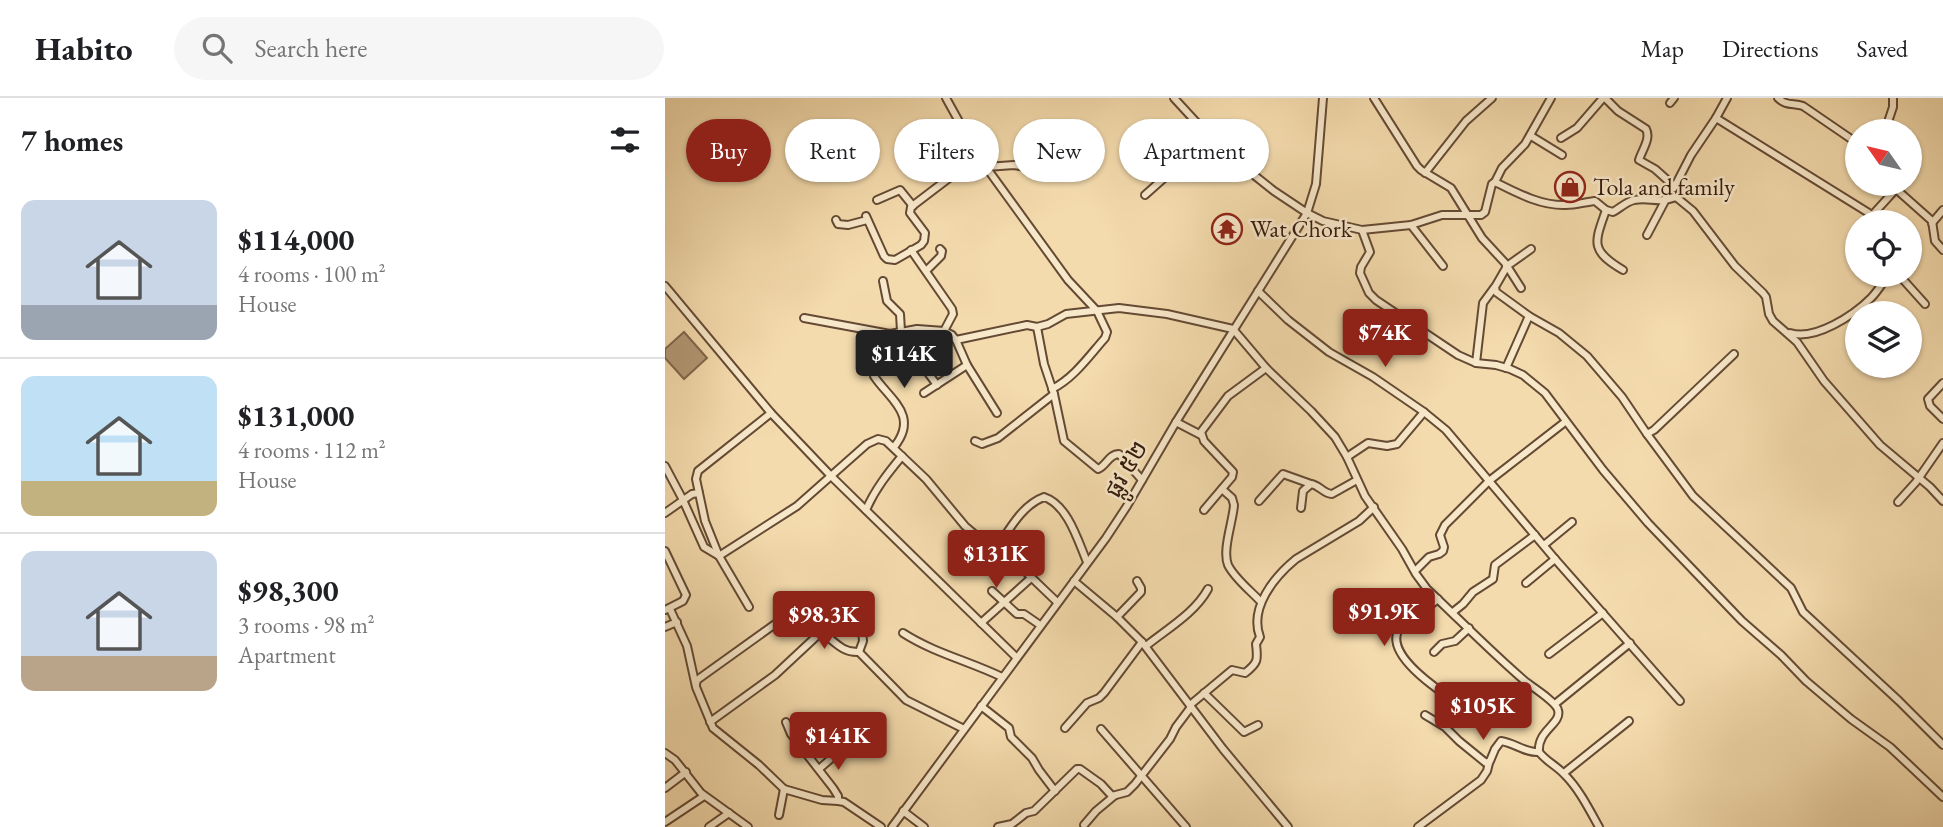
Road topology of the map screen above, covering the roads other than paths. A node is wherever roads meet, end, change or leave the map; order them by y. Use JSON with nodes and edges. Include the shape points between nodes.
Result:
{"nodes":[{"id":1,"x":946,"y":98,"type":"edge"},
{"id":2,"x":1174,"y":98,"type":"edge"},
{"id":3,"x":1323,"y":98,"type":"edge"},
{"id":4,"x":1374,"y":98,"type":"edge"},
{"id":5,"x":1492,"y":98,"type":"edge"},
{"id":6,"x":1552,"y":98,"type":"edge"},
{"id":7,"x":1604,"y":98,"type":"edge"},
{"id":8,"x":1727,"y":98,"type":"edge"},
{"id":9,"x":1778,"y":98,"type":"edge"},
{"id":10,"x":1893,"y":98,"type":"edge"},
{"id":11,"x":1798,"y":101,"type":"edge"},
{"id":12,"x":1716,"y":118,"type":"junction"},
{"id":13,"x":958,"y":119,"type":"edge"},
{"id":14,"x":1193,"y":119,"type":"edge"},
{"id":15,"x":1889,"y":119,"type":"edge"},
{"id":16,"x":1845,"y":135,"type":"edge"},
{"id":17,"x":1531,"y":136,"type":"junction"},
{"id":18,"x":1561,"y":138,"type":"dead end"},
{"id":19,"x":1562,"y":155,"type":"dead end"},
{"id":20,"x":1425,"y":173,"type":"junction"},
{"id":21,"x":944,"y":182,"type":"edge"},
{"id":22,"x":997,"y":182,"type":"edge"},
{"id":23,"x":1160,"y":182,"type":"edge"},
{"id":24,"x":1263,"y":182,"type":"edge"},
{"id":25,"x":1495,"y":182,"type":"junction"},
{"id":26,"x":1674,"y":186,"type":"junction"},
{"id":27,"x":1145,"y":195,"type":"dead end"},
{"id":28,"x":1888,"y":196,"type":"edge"},
{"id":29,"x":1906,"y":196,"type":"edge"},
{"id":30,"x":1677,"y":197,"type":"junction"},
{"id":31,"x":877,"y":200,"type":"dead end"},
{"id":32,"x":1665,"y":201,"type":"junction"},
{"id":33,"x":913,"y":206,"type":"junction"},
{"id":34,"x":1606,"y":210,"type":"junction"},
{"id":35,"x":1864,"y":210,"type":"edge"},
{"id":36,"x":1876,"y":210,"type":"edge"},
{"id":37,"x":1943,"y":210,"type":"edge"},
{"id":38,"x":1307,"y":213,"type":"junction"},
{"id":39,"x":1469,"y":216,"type":"junction"},
{"id":40,"x":836,"y":220,"type":"dead end"},
{"id":41,"x":1933,"y":223,"type":"junction"},
{"id":42,"x":1411,"y":225,"type":"junction"},
{"id":43,"x":1362,"y":230,"type":"junction"},
{"id":44,"x":1647,"y":235,"type":"dead end"},
{"id":45,"x":940,"y":248,"type":"dead end"},
{"id":46,"x":1531,"y":249,"type":"dead end"},
{"id":47,"x":911,"y":250,"type":"junction"},
{"id":48,"x":1943,"y":250,"type":"edge"},
{"id":49,"x":1443,"y":266,"type":"dead end"},
{"id":50,"x":1507,"y":266,"type":"junction"},
{"id":51,"x":1623,"y":270,"type":"dead end"},
{"id":52,"x":926,"y":271,"type":"junction"},
{"id":53,"x":883,"y":281,"type":"dead end"},
{"id":54,"x":665,"y":286,"type":"edge"},
{"id":55,"x":1880,"y":287,"type":"edge"},
{"id":56,"x":1910,"y":287,"type":"edge"},
{"id":57,"x":1494,"y":288,"type":"junction"},
{"id":58,"x":1521,"y":288,"type":"dead end"},
{"id":59,"x":1258,"y":291,"type":"junction"},
{"id":60,"x":1925,"y":304,"type":"dead end"},
{"id":61,"x":1097,"y":311,"type":"junction"},
{"id":62,"x":1529,"y":316,"type":"junction"},
{"id":63,"x":804,"y":317,"type":"dead end"},
{"id":64,"x":1037,"y":327,"type":"junction"},
{"id":65,"x":1233,"y":329,"type":"junction"},
{"id":66,"x":901,"y":331,"type":"junction"},
{"id":67,"x":944,"y":331,"type":"junction"},
{"id":68,"x":878,"y":332,"type":"junction"},
{"id":69,"x":1788,"y":332,"type":"junction"},
{"id":70,"x":956,"y":341,"type":"junction"},
{"id":71,"x":1734,"y":354,"type":"dead end"},
{"id":72,"x":1476,"y":363,"type":"junction"},
{"id":73,"x":967,"y":365,"type":"junction"},
{"id":74,"x":923,"y":366,"type":"dead end"},
{"id":75,"x":1506,"y":368,"type":"junction"},
{"id":76,"x":1266,"y":369,"type":"junction"},
{"id":77,"x":1943,"y":383,"type":"edge"},
{"id":78,"x":937,"y":385,"type":"junction"},
{"id":79,"x":1053,"y":392,"type":"junction"},
{"id":80,"x":924,"y":393,"type":"dead end"},
{"id":81,"x":1425,"y":412,"type":"junction"},
{"id":82,"x":771,"y":413,"type":"junction"},
{"id":83,"x":997,"y":413,"type":"dead end"},
{"id":84,"x":1943,"y":419,"type":"edge"},
{"id":85,"x":1176,"y":422,"type":"junction"},
{"id":86,"x":1565,"y":422,"type":"junction"},
{"id":87,"x":1647,"y":434,"type":"junction"},
{"id":88,"x":1201,"y":435,"type":"junction"},
{"id":89,"x":975,"y":442,"type":"dead end"},
{"id":90,"x":1943,"y":443,"type":"edge"},
{"id":91,"x":894,"y":447,"type":"junction"},
{"id":92,"x":902,"y":456,"type":"junction"},
{"id":93,"x":1347,"y":457,"type":"junction"},
{"id":94,"x":665,"y":466,"type":"edge"},
{"id":95,"x":831,"y":476,"type":"junction"},
{"id":96,"x":1918,"y":478,"type":"junction"},
{"id":97,"x":1142,"y":480,"type":"junction"},
{"id":98,"x":1357,"y":480,"type":"junction"},
{"id":99,"x":1489,"y":481,"type":"junction"},
{"id":100,"x":1311,"y":484,"type":"junction"},
{"id":101,"x":1222,"y":489,"type":"junction"},
{"id":102,"x":699,"y":494,"type":"junction"},
{"id":103,"x":683,"y":500,"type":"junction"},
{"id":104,"x":1943,"y":501,"type":"edge"},
{"id":105,"x":1259,"y":502,"type":"dead end"},
{"id":106,"x":1898,"y":502,"type":"dead end"},
{"id":107,"x":1374,"y":507,"type":"junction"},
{"id":108,"x":1301,"y":508,"type":"dead end"},
{"id":109,"x":866,"y":510,"type":"junction"},
{"id":110,"x":1204,"y":510,"type":"dead end"},
{"id":111,"x":665,"y":513,"type":"edge"},
{"id":112,"x":1571,"y":522,"type":"dead end"},
{"id":113,"x":1535,"y":535,"type":"junction"},
{"id":114,"x":1544,"y":545,"type":"junction"},
{"id":115,"x":997,"y":548,"type":"junction"},
{"id":116,"x":665,"y":551,"type":"edge"},
{"id":117,"x":719,"y":556,"type":"junction"},
{"id":118,"x":1555,"y":559,"type":"junction"},
{"id":119,"x":1087,"y":562,"type":"junction"},
{"id":120,"x":1416,"y":570,"type":"junction"},
{"id":121,"x":1031,"y":578,"type":"junction"},
{"id":122,"x":1074,"y":581,"type":"junction"},
{"id":123,"x":1137,"y":581,"type":"dead end"},
{"id":124,"x":1526,"y":583,"type":"dead end"},
{"id":125,"x":1208,"y":589,"type":"dead end"},
{"id":126,"x":992,"y":591,"type":"dead end"},
{"id":127,"x":1438,"y":599,"type":"junction"},
{"id":128,"x":1003,"y":602,"type":"junction"},
{"id":129,"x":1057,"y":602,"type":"junction"},
{"id":130,"x":1261,"y":602,"type":"junction"},
{"id":131,"x":749,"y":607,"type":"dead end"},
{"id":132,"x":667,"y":609,"type":"edge"},
{"id":133,"x":1453,"y":612,"type":"junction"},
{"id":134,"x":1603,"y":613,"type":"junction"},
{"id":135,"x":1117,"y":617,"type":"junction"},
{"id":136,"x":677,"y":622,"type":"junction"},
{"id":137,"x":981,"y":623,"type":"junction"},
{"id":138,"x":1040,"y":625,"type":"junction"},
{"id":139,"x":665,"y":627,"type":"edge"},
{"id":140,"x":1469,"y":628,"type":"junction"},
{"id":141,"x":903,"y":632,"type":"dead end"},
{"id":142,"x":1630,"y":643,"type":"junction"},
{"id":143,"x":1144,"y":644,"type":"junction"},
{"id":144,"x":859,"y":652,"type":"junction"},
{"id":145,"x":1434,"y":652,"type":"dead end"},
{"id":146,"x":1549,"y":653,"type":"dead end"},
{"id":147,"x":1016,"y":657,"type":"junction"},
{"id":148,"x":1002,"y":677,"type":"junction"},
{"id":149,"x":696,"y":684,"type":"junction"},
{"id":150,"x":1204,"y":693,"type":"junction"},
{"id":151,"x":1446,"y":695,"type":"dead end"},
{"id":152,"x":1679,"y":701,"type":"dead end"},
{"id":153,"x":1555,"y":705,"type":"junction"},
{"id":154,"x":981,"y":706,"type":"junction"},
{"id":155,"x":1190,"y":706,"type":"junction"},
{"id":156,"x":1425,"y":715,"type":"dead end"},
{"id":157,"x":1629,"y":721,"type":"dead end"},
{"id":158,"x":710,"y":722,"type":"junction"},
{"id":159,"x":786,"y":722,"type":"dead end"},
{"id":160,"x":1258,"y":725,"type":"dead end"},
{"id":161,"x":860,"y":726,"type":"dead end"},
{"id":162,"x":1065,"y":728,"type":"dead end"},
{"id":163,"x":964,"y":729,"type":"junction"},
{"id":164,"x":1101,"y":729,"type":"dead end"},
{"id":165,"x":1943,"y":745,"type":"edge"},
{"id":166,"x":1539,"y":752,"type":"junction"},
{"id":167,"x":665,"y":753,"type":"edge"},
{"id":168,"x":1489,"y":763,"type":"junction"},
{"id":169,"x":819,"y":769,"type":"junction"},
{"id":170,"x":686,"y":772,"type":"junction"},
{"id":171,"x":1564,"y":773,"type":"junction"},
{"id":172,"x":1142,"y":775,"type":"junction"},
{"id":173,"x":665,"y":788,"type":"edge"},
{"id":174,"x":784,"y":789,"type":"junction"},
{"id":175,"x":1055,"y":791,"type":"junction"},
{"id":176,"x":704,"y":796,"type":"junction"},
{"id":177,"x":1114,"y":796,"type":"junction"},
{"id":178,"x":1943,"y":797,"type":"edge"},
{"id":179,"x":838,"y":802,"type":"junction"},
{"id":180,"x":903,"y":811,"type":"junction"},
{"id":181,"x":729,"y":813,"type":"junction"},
{"id":182,"x":779,"y":815,"type":"dead end"},
{"id":183,"x":665,"y":822,"type":"edge"},
{"id":184,"x":1084,"y":825,"type":"edge"},
{"id":185,"x":1013,"y":826,"type":"edge"},
{"id":186,"x":709,"y":827,"type":"edge"},
{"id":187,"x":748,"y":827,"type":"edge"},
{"id":188,"x":881,"y":827,"type":"edge"},
{"id":189,"x":892,"y":827,"type":"edge"},
{"id":190,"x":925,"y":827,"type":"edge"},
{"id":191,"x":998,"y":827,"type":"edge"},
{"id":192,"x":1186,"y":827,"type":"edge"},
{"id":193,"x":1288,"y":827,"type":"edge"},
{"id":194,"x":1418,"y":827,"type":"edge"},
{"id":195,"x":1599,"y":827,"type":"edge"}],
"edges":[{"from":1,"to":13,"type":"street"},
{"from":2,"to":14,"type":"street"},
{"from":3,"to":38,"type":"street","name":"ផ្លូវ ៥២","via":[[1315,184]]},
{"from":4,"to":20,"type":"street"},
{"from":5,"to":20,"type":"street","via":[[1466,121]]},
{"from":6,"to":17,"type":"street"},
{"from":7,"to":18,"type":"street","via":[[1577,128]]},
{"from":7,"to":26,"type":"street","via":[[1646,129],[1639,160]]},
{"from":8,"to":12,"type":"street"},
{"from":9,"to":11,"type":"street","via":[[1788,105]]},
{"from":10,"to":15,"type":"street"},
{"from":11,"to":16,"type":"street"},
{"from":12,"to":26,"type":"street"},
{"from":12,"to":35,"type":"street"},
{"from":17,"to":19,"type":"street"},
{"from":17,"to":25,"type":"street"},
{"from":20,"to":39,"type":"street","via":[[1451,188]]},
{"from":21,"to":33,"type":"street"},
{"from":22,"to":61,"type":"street","via":[[1068,280]]},
{"from":23,"to":27,"type":"street"},
{"from":24,"to":38,"type":"street"},
{"from":25,"to":34,"type":"street","via":[[1545,203],[1595,201]]},
{"from":25,"to":39,"type":"street","via":[[1483,214]]},
{"from":26,"to":30,"type":"street"},
{"from":28,"to":36,"type":"street"},
{"from":29,"to":41,"type":"street"},
{"from":30,"to":32,"type":"street"},
{"from":30,"to":69,"type":"street","via":[[1763,293],[1773,321]]},
{"from":31,"to":33,"type":"street","via":[[900,190]]},
{"from":32,"to":34,"type":"street","via":[[1637,200],[1612,212]]},
{"from":32,"to":44,"type":"street"},
{"from":33,"to":47,"type":"street","via":[[910,213],[925,238]]},
{"from":34,"to":51,"type":"street","via":[[1597,246]]},
{"from":37,"to":41,"type":"street"},
{"from":38,"to":43,"type":"street"},
{"from":38,"to":59,"type":"street","name":"ផ្លូវ ៥២"},
{"from":39,"to":42,"type":"street","via":[[1442,215]]},
{"from":39,"to":50,"type":"street"},
{"from":40,"to":47,"type":"street","via":[[843,226],[866,218],[887,259],[895,260]]},
{"from":41,"to":48,"type":"street","via":[[1935,241]]},
{"from":42,"to":43,"type":"street"},
{"from":42,"to":49,"type":"street"},
{"from":43,"to":72,"type":"street","via":[[1370,249],[1360,273],[1369,293]]},
{"from":45,"to":52,"type":"street","via":[[941,256]]},
{"from":46,"to":50,"type":"street"},
{"from":47,"to":52,"type":"street"},
{"from":50,"to":57,"type":"street"},
{"from":50,"to":58,"type":"street"},
{"from":52,"to":67,"type":"street","via":[[953,312]]},
{"from":53,"to":66,"type":"street","via":[[887,301],[900,314]]},
{"from":54,"to":82,"type":"street"},
{"from":55,"to":69,"type":"street","via":[[1841,322],[1802,335]]},
{"from":56,"to":60,"type":"street"},
{"from":57,"to":62,"type":"street"},
{"from":57,"to":72,"type":"street","via":[[1482,307]]},
{"from":59,"to":65,"type":"street","name":"ផ្លូវ ៥២"},
{"from":59,"to":81,"type":"street","via":[[1329,352]]},
{"from":61,"to":64,"type":"street","via":[[1066,314]]},
{"from":61,"to":65,"type":"street","via":[[1156,312]]},
{"from":61,"to":79,"type":"street","via":[[1107,335]]},
{"from":62,"to":75,"type":"street"},
{"from":62,"to":87,"type":"street","via":[[1587,356]]},
{"from":63,"to":68,"type":"street"},
{"from":64,"to":70,"type":"street","via":[[1027,325]]},
{"from":64,"to":79,"type":"street"},
{"from":65,"to":76,"type":"street"},
{"from":65,"to":85,"type":"street","name":"ផ្លូវ ៥២"},
{"from":66,"to":67,"type":"street"},
{"from":66,"to":68,"type":"street"},
{"from":67,"to":70,"type":"street"},
{"from":68,"to":91,"type":"street","via":[[884,354],[874,376],[902,412],[902,434]]},
{"from":69,"to":96,"type":"street","via":[[1869,433]]},
{"from":70,"to":73,"type":"street"},
{"from":71,"to":87,"type":"street"},
{"from":72,"to":75,"type":"street"},
{"from":73,"to":78,"type":"street"},
{"from":73,"to":83,"type":"street"},
{"from":74,"to":78,"type":"street"},
{"from":75,"to":86,"type":"street","via":[[1545,393]]},
{"from":76,"to":88,"type":"street","via":[[1228,396]]},
{"from":76,"to":93,"type":"street","via":[[1335,437]]},
{"from":77,"to":84,"type":"street","via":[[1928,399]]},
{"from":78,"to":80,"type":"street"},
{"from":79,"to":89,"type":"street","via":[[998,438]]},
{"from":79,"to":97,"type":"street","via":[[1067,444],[1098,469],[1119,454]]},
{"from":81,"to":93,"type":"street","via":[[1397,444],[1368,443]]},
{"from":81,"to":99,"type":"street"},
{"from":82,"to":95,"type":"street"},
{"from":82,"to":102,"type":"street","via":[[698,471]]},
{"from":85,"to":88,"type":"street"},
{"from":85,"to":97,"type":"street","name":"ផ្លូវ ៥២"},
{"from":86,"to":99,"type":"street"},
{"from":86,"to":178,"type":"street","via":[[1648,523],[1742,621]]},
{"from":87,"to":165,"type":"street","via":[[1693,496],[1791,588],[1803,612]]},
{"from":88,"to":101,"type":"street","via":[[1232,469]]},
{"from":90,"to":96,"type":"street"},
{"from":91,"to":92,"type":"street"},
{"from":91,"to":95,"type":"street","via":[[883,440],[872,441]]},
{"from":92,"to":109,"type":"street"},
{"from":92,"to":115,"type":"street","via":[[965,526]]},
{"from":93,"to":98,"type":"street"},
{"from":94,"to":103,"type":"street"},
{"from":95,"to":109,"type":"street"},
{"from":95,"to":117,"type":"street","via":[[797,506]]},
{"from":96,"to":104,"type":"street"},
{"from":96,"to":106,"type":"street"},
{"from":97,"to":119,"type":"street","name":"ផ្លូវ ៥២"},
{"from":98,"to":100,"type":"street","via":[[1332,494]]},
{"from":98,"to":107,"type":"street"},
{"from":99,"to":113,"type":"street"},
{"from":99,"to":120,"type":"street","via":[[1445,526],[1440,535],[1443,551]]},
{"from":100,"to":105,"type":"street","via":[[1283,474]]},
{"from":100,"to":108,"type":"street","via":[[1303,491]]},
{"from":101,"to":110,"type":"street"},
{"from":101,"to":130,"type":"street","via":[[1234,505],[1228,564]]},
{"from":102,"to":103,"type":"street"},
{"from":102,"to":117,"type":"street"},
{"from":103,"to":111,"type":"street"},
{"from":103,"to":117,"type":"street","via":[[704,547]]},
{"from":107,"to":120,"type":"street"},
{"from":107,"to":130,"type":"street","via":[[1292,562]]},
{"from":109,"to":137,"type":"street"},
{"from":112,"to":114,"type":"street"},
{"from":113,"to":114,"type":"street"},
{"from":113,"to":133,"type":"street","via":[[1496,565],[1493,579]]},
{"from":114,"to":118,"type":"street"},
{"from":115,"to":119,"type":"street","via":[[1022,513],[1044,497],[1065,516]]},
{"from":115,"to":121,"type":"street"},
{"from":116,"to":132,"type":"street","via":[[686,595]]},
{"from":117,"to":131,"type":"street"},
{"from":118,"to":124,"type":"street"},
{"from":118,"to":134,"type":"street"},
{"from":119,"to":122,"type":"street","name":"ផ្លូវ ៥២"},
{"from":120,"to":127,"type":"street","via":[[1422,584]]},
{"from":121,"to":128,"type":"street"},
{"from":121,"to":129,"type":"street"},
{"from":122,"to":129,"type":"street","name":"ផ្លូវ ៥២"},
{"from":122,"to":135,"type":"street"},
{"from":123,"to":135,"type":"street","via":[[1141,592]]},
{"from":125,"to":143,"type":"street","via":[[1179,621]]},
{"from":126,"to":128,"type":"street"},
{"from":127,"to":133,"type":"street"},
{"from":127,"to":151,"type":"street","via":[[1403,624],[1397,631],[1397,644],[1406,662]]},
{"from":128,"to":137,"type":"street"},
{"from":128,"to":138,"type":"street"},
{"from":129,"to":138,"type":"street","name":"ផ្លូវ ៥២"},
{"from":130,"to":150,"type":"street","via":[[1257,663],[1245,673],[1233,670]]},
{"from":132,"to":136,"type":"street"},
{"from":133,"to":140,"type":"street"},
{"from":134,"to":142,"type":"street"},
{"from":134,"to":146,"type":"street"},
{"from":135,"to":143,"type":"street"},
{"from":136,"to":139,"type":"street"},
{"from":136,"to":149,"type":"street"},
{"from":137,"to":147,"type":"street"},
{"from":138,"to":147,"type":"street","name":"ផ្លូវ ៥២"},
{"from":140,"to":145,"type":"street"},
{"from":140,"to":153,"type":"street"},
{"from":141,"to":148,"type":"street"},
{"from":142,"to":152,"type":"street"},
{"from":142,"to":153,"type":"street"},
{"from":143,"to":155,"type":"street"},
{"from":143,"to":162,"type":"street","via":[[1104,693],[1085,704]]},
{"from":144,"to":149,"type":"street","via":[[862,631],[830,604],[816,603],[789,614]]},
{"from":144,"to":158,"type":"street","via":[[847,652],[820,633],[775,675]]},
{"from":144,"to":163,"type":"street","via":[[906,700]]},
{"from":147,"to":148,"type":"street","name":"ផ្លូវ ៥២"},
{"from":148,"to":154,"type":"street","name":"ផ្លូវ ៥២"},
{"from":149,"to":158,"type":"street"},
{"from":150,"to":155,"type":"street"},
{"from":150,"to":160,"type":"street","via":[[1244,732]]},
{"from":153,"to":166,"type":"street","via":[[1558,715],[1541,737]]},
{"from":154,"to":163,"type":"street","name":"ផ្លូវ ៥២"},
{"from":154,"to":175,"type":"street","via":[[1009,727],[1011,737]]},
{"from":155,"to":172,"type":"street"},
{"from":155,"to":193,"type":"street"},
{"from":156,"to":168,"type":"street"},
{"from":157,"to":171,"type":"street"},
{"from":158,"to":174,"type":"street"},
{"from":159,"to":169,"type":"street"},
{"from":161,"to":169,"type":"street","via":[[849,743]]},
{"from":163,"to":180,"type":"street","name":"ផ្លូវ ៥២"},
{"from":164,"to":172,"type":"street"},
{"from":166,"to":168,"type":"street","via":[[1501,741]]},
{"from":166,"to":171,"type":"street"},
{"from":167,"to":170,"type":"street"},
{"from":168,"to":194,"type":"street","via":[[1481,780]]},
{"from":169,"to":179,"type":"street"},
{"from":170,"to":173,"type":"street"},
{"from":170,"to":176,"type":"street"},
{"from":171,"to":195,"type":"street"},
{"from":172,"to":177,"type":"street","via":[[1127,792]]},
{"from":172,"to":192,"type":"street"},
{"from":174,"to":179,"type":"street"},
{"from":174,"to":182,"type":"street"},
{"from":175,"to":177,"type":"street","via":[[1080,769]]},
{"from":175,"to":185,"type":"street"},
{"from":176,"to":181,"type":"street"},
{"from":176,"to":183,"type":"street"},
{"from":177,"to":184,"type":"street"},
{"from":179,"to":188,"type":"street"},
{"from":180,"to":189,"type":"street","name":"ផ្លូវ ៥២"},
{"from":180,"to":190,"type":"street"},
{"from":181,"to":186,"type":"street"},
{"from":181,"to":187,"type":"street"},
{"from":185,"to":191,"type":"street"}]}
